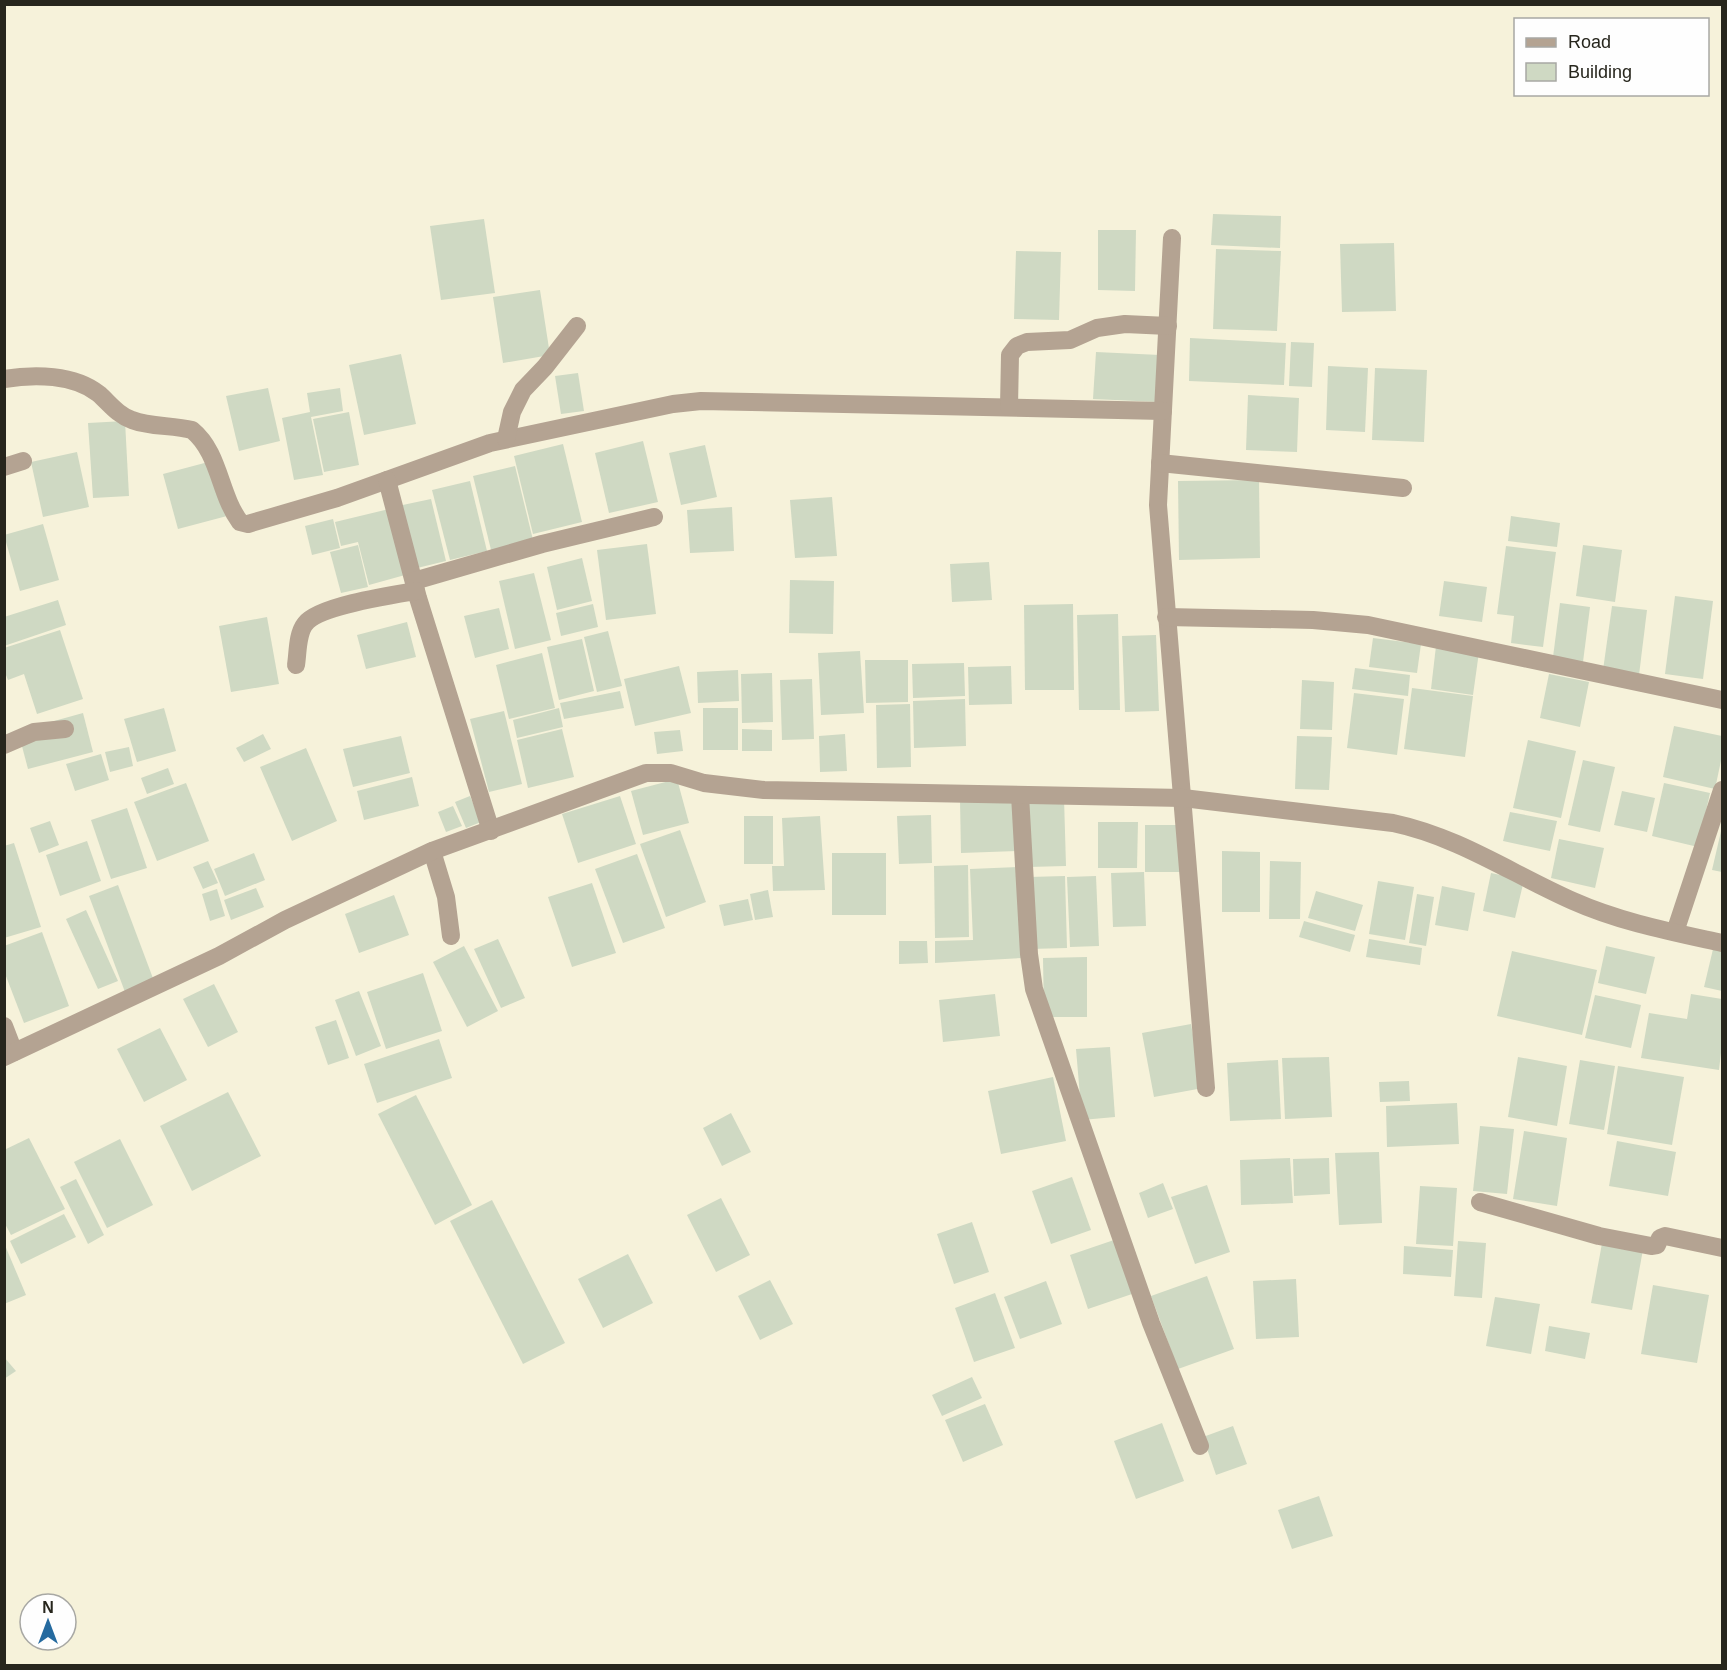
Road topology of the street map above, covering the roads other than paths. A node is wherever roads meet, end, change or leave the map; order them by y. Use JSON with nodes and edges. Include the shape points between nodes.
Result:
{"nodes":[{"id":1,"x":1172,"y":238,"type":"dead end"},
{"id":2,"x":577,"y":326,"type":"dead end"},
{"id":3,"x":1168,"y":326,"type":"junction"},
{"id":4,"x":4,"y":379,"type":"edge"},
{"id":5,"x":1009,"y":407,"type":"junction"},
{"id":6,"x":1164,"y":411,"type":"junction"},
{"id":7,"x":506,"y":439,"type":"junction"},
{"id":8,"x":23,"y":461,"type":"dead end"},
{"id":9,"x":1160,"y":463,"type":"junction"},
{"id":10,"x":4,"y":467,"type":"edge"},
{"id":11,"x":387,"y":480,"type":"junction"},
{"id":12,"x":1403,"y":488,"type":"dead end"},
{"id":13,"x":654,"y":517,"type":"dead end"},
{"id":14,"x":415,"y":586,"type":"junction"},
{"id":15,"x":1166,"y":617,"type":"junction"},
{"id":16,"x":296,"y":665,"type":"dead end"},
{"id":17,"x":1722,"y":700,"type":"edge"},
{"id":18,"x":65,"y":729,"type":"dead end"},
{"id":19,"x":4,"y":746,"type":"edge"},
{"id":20,"x":1722,"y":790,"type":"edge"},
{"id":21,"x":1020,"y":795,"type":"junction"},
{"id":22,"x":1183,"y":798,"type":"junction"},
{"id":23,"x":491,"y":831,"type":"junction"},
{"id":24,"x":432,"y":851,"type":"junction"},
{"id":25,"x":1675,"y":932,"type":"junction"},
{"id":26,"x":451,"y":936,"type":"dead end"},
{"id":27,"x":1722,"y":943,"type":"edge"},
{"id":28,"x":4,"y":1026,"type":"edge"},
{"id":29,"x":9,"y":1054,"type":"edge"},
{"id":30,"x":1206,"y":1088,"type":"dead end"},
{"id":31,"x":1480,"y":1202,"type":"dead end"},
{"id":32,"x":1722,"y":1248,"type":"edge"},
{"id":33,"x":1200,"y":1446,"type":"dead end"}],
"edges":[{"from":1,"to":3,"type":"street"},
{"from":2,"to":7,"type":"street","via":[[523,390],[512,412]]},
{"from":3,"to":5,"type":"street","via":[[1097,327],[1070,340],[1017,346],[1010,355]]},
{"from":3,"to":6,"type":"street"},
{"from":4,"to":11,"type":"street","via":[[63,378],[97,393],[132,420],[192,430],[212,457],[233,512],[243,523],[311,506]]},
{"from":5,"to":6,"type":"street"},
{"from":5,"to":7,"type":"street","via":[[701,401]]},
{"from":6,"to":9,"type":"street"},
{"from":7,"to":11,"type":"street"},
{"from":8,"to":10,"type":"street"},
{"from":9,"to":12,"type":"street"},
{"from":9,"to":15,"type":"street","via":[[1158,505]]},
{"from":11,"to":14,"type":"street"},
{"from":13,"to":14,"type":"street","via":[[542,544]]},
{"from":14,"to":16,"type":"street","via":[[313,616],[301,630]]},
{"from":14,"to":23,"type":"street"},
{"from":15,"to":17,"type":"street","via":[[1368,624]]},
{"from":15,"to":22,"type":"street"},
{"from":18,"to":19,"type":"street","via":[[34,732]]},
{"from":20,"to":25,"type":"street"},
{"from":21,"to":22,"type":"street"},
{"from":21,"to":23,"type":"street","via":[[764,790],[704,783],[671,773],[646,773]]},
{"from":21,"to":33,"type":"street","via":[[1029,954],[1036,998],[1151,1323]]},
{"from":22,"to":25,"type":"street","via":[[1422,829],[1472,849],[1575,902]]},
{"from":22,"to":30,"type":"street"},
{"from":23,"to":24,"type":"street"},
{"from":24,"to":26,"type":"street","via":[[446,897]]},
{"from":24,"to":29,"type":"street"},
{"from":25,"to":27,"type":"street"},
{"from":28,"to":29,"type":"street"},
{"from":31,"to":32,"type":"street","via":[[1599,1236],[1651,1246],[1665,1236]]}]}
